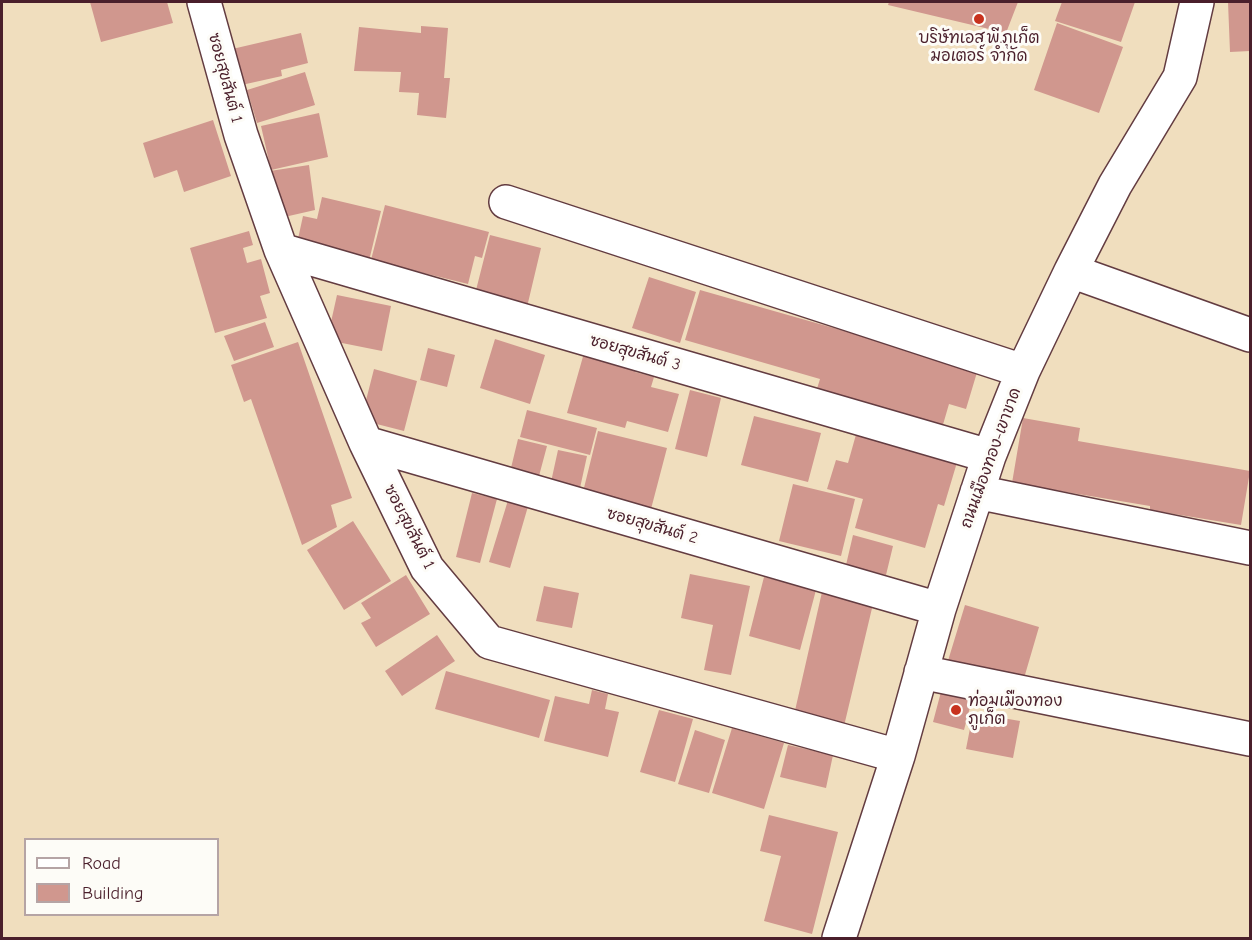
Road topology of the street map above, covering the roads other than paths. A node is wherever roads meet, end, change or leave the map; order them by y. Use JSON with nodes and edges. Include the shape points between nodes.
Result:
{"nodes":[{"id":1,"x":204,"y":2,"type":"edge"},
{"id":2,"x":1197,"y":2,"type":"edge"},
{"id":3,"x":506,"y":202,"type":"dead end"},
{"id":4,"x":281,"y":250,"type":"junction"},
{"id":5,"x":1071,"y":271,"type":"junction"},
{"id":6,"x":1251,"y":335,"type":"edge"},
{"id":7,"x":1023,"y":371,"type":"junction"},
{"id":8,"x":366,"y":443,"type":"junction"},
{"id":9,"x":989,"y":456,"type":"junction"},
{"id":10,"x":977,"y":492,"type":"junction"},
{"id":11,"x":1251,"y":548,"type":"edge"},
{"id":12,"x":939,"y":609,"type":"junction"},
{"id":13,"x":921,"y":672,"type":"junction"},
{"id":14,"x":1251,"y":739,"type":"edge"},
{"id":15,"x":898,"y":756,"type":"junction"},
{"id":16,"x":839,"y":939,"type":"edge"}],
"edges":[{"from":1,"to":4,"type":"street","name":"ซอยสุขสันต์ 1","via":[[241,135]]},
{"from":2,"to":5,"type":"street","name":"ถนนเมืองทอง-เขาขาด","via":[[1180,77],[1115,185]]},
{"from":3,"to":7,"type":"street"},
{"from":4,"to":8,"type":"street","name":"ซอยสุขสันต์ 1"},
{"from":4,"to":9,"type":"street","name":"ซอยสุขสันต์ 3"},
{"from":5,"to":6,"type":"street"},
{"from":5,"to":7,"type":"street","name":"ถนนเมืองทอง-เขาขาด"},
{"from":7,"to":9,"type":"street","name":"ถนนเมืองทอง-เขาขาด"},
{"from":8,"to":12,"type":"street","name":"ซอยสุขสันต์ 2"},
{"from":8,"to":15,"type":"street","name":"ซอยสุขสันต์ 1","via":[[427,568],[489,642]]},
{"from":9,"to":10,"type":"street","name":"ถนนเมืองทอง-เขาขาด"},
{"from":10,"to":11,"type":"street"},
{"from":10,"to":12,"type":"street","name":"ถนนเมืองทอง-เขาขาด"},
{"from":12,"to":13,"type":"street","name":"ถนนเมืองทอง-เขาขาด"},
{"from":13,"to":14,"type":"street"},
{"from":13,"to":15,"type":"street","name":"ถนนเมืองทอง-เขาขาด"},
{"from":15,"to":16,"type":"street","name":"ถนนเมืองทอง-เขาขาด"}]}
